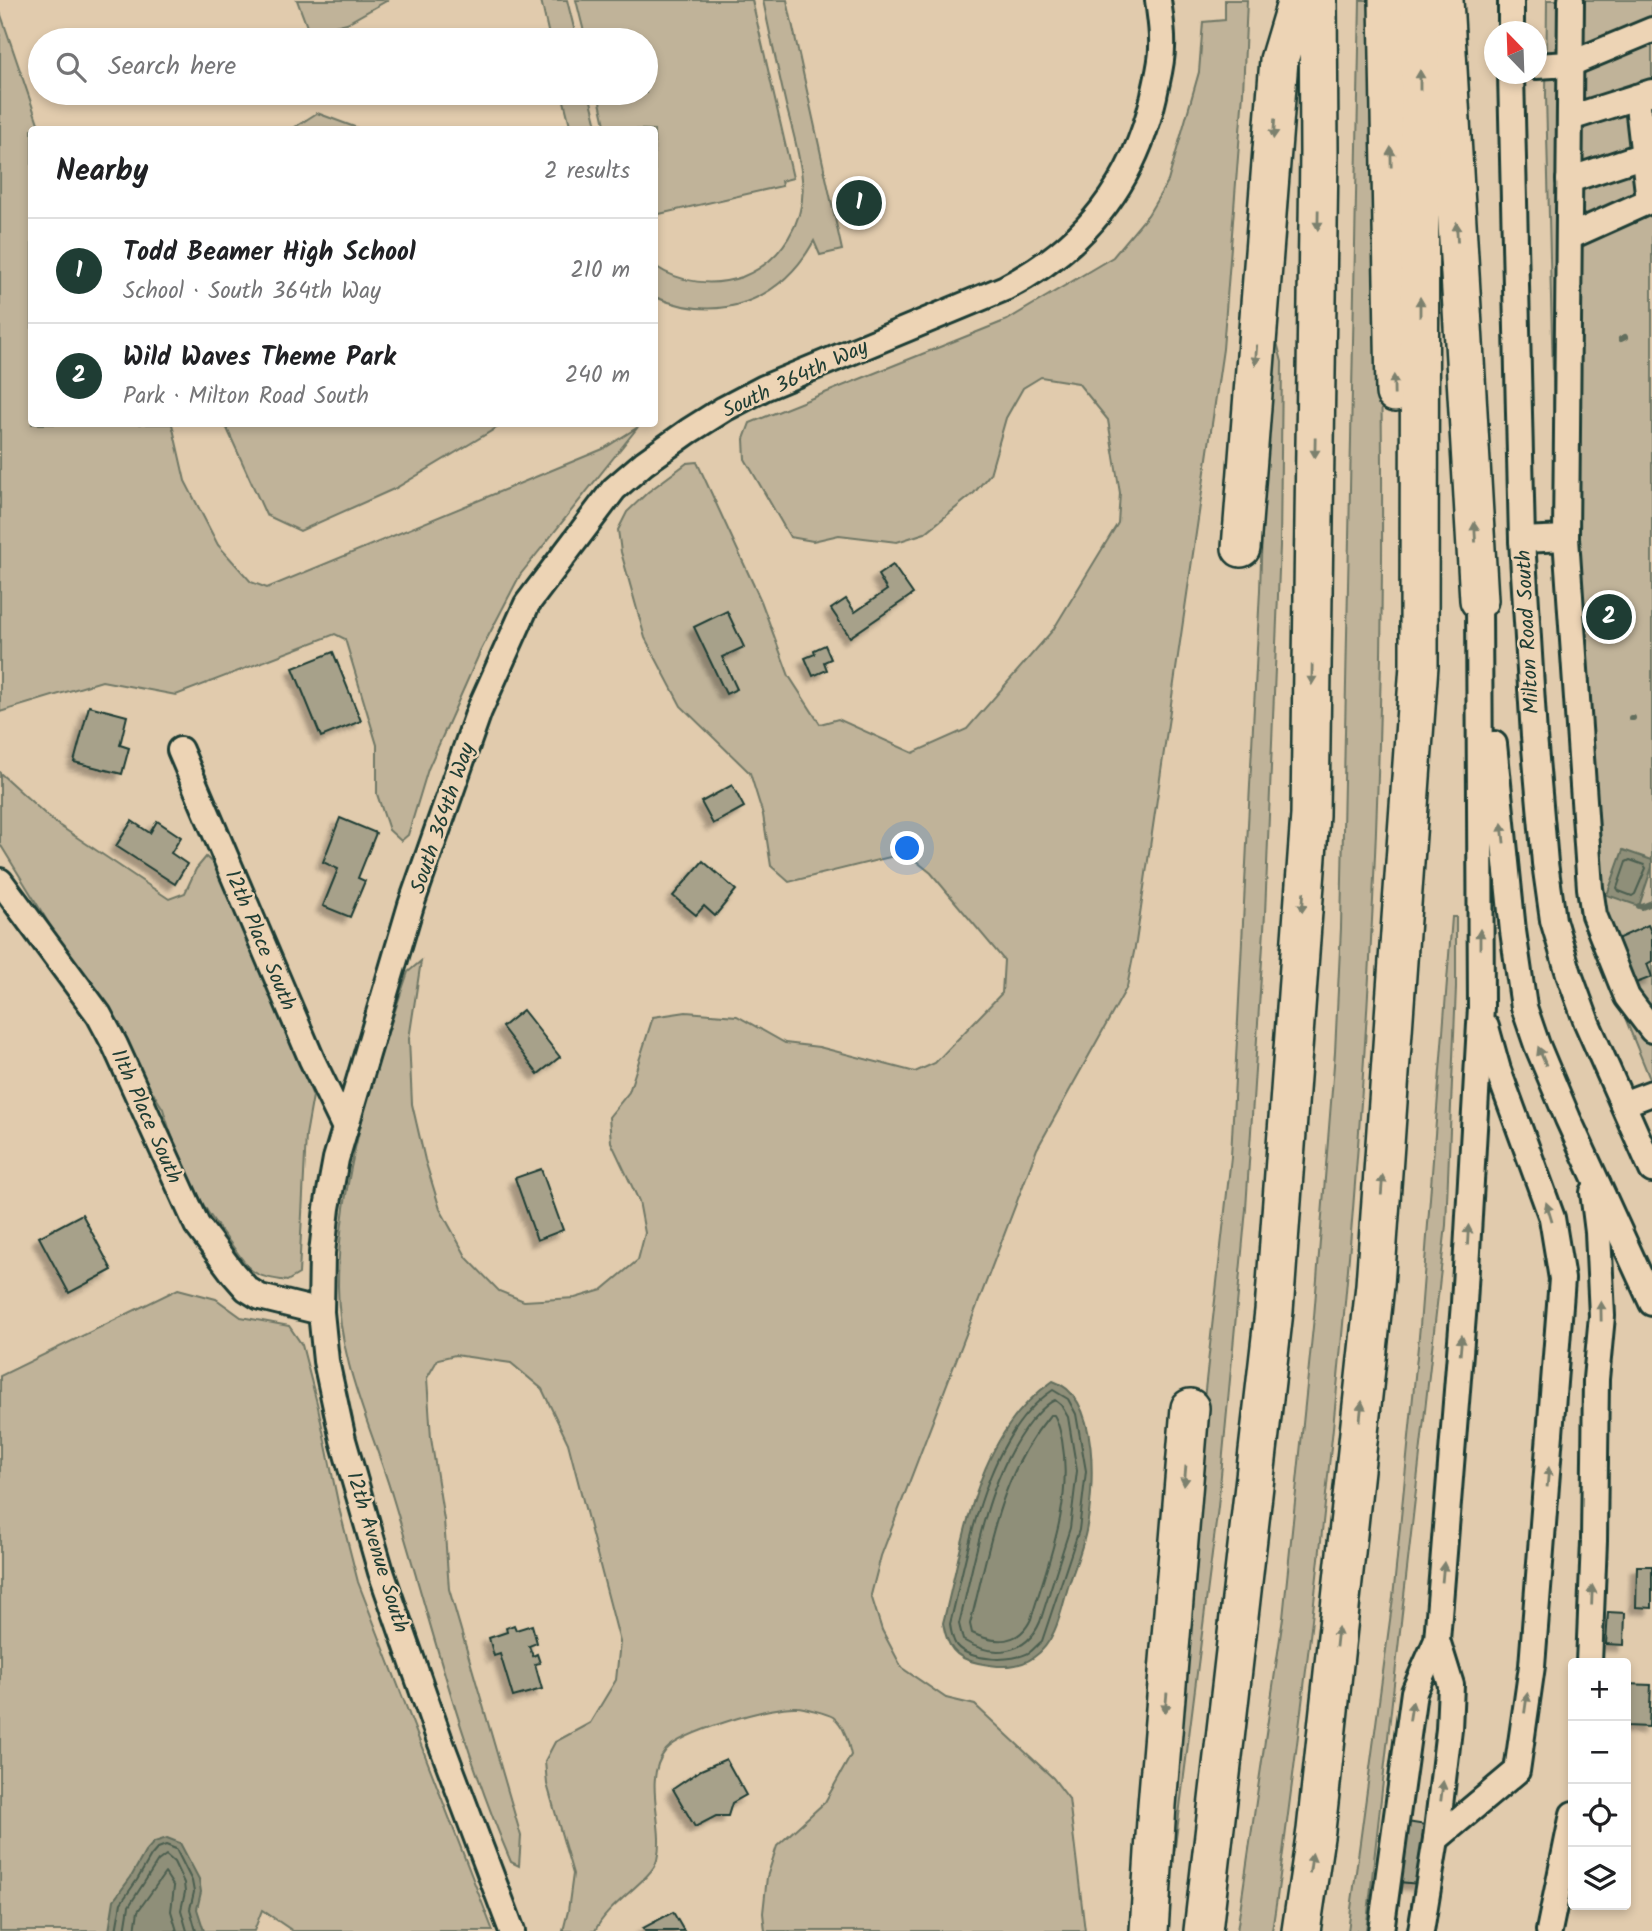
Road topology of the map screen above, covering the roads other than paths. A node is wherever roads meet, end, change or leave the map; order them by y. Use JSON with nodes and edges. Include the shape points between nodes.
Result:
{"nodes":[{"id":1,"x":1297,"y":0,"type":"edge"},
{"id":2,"x":1318,"y":0,"type":"edge"},
{"id":3,"x":1335,"y":0,"type":"edge"},
{"id":4,"x":1388,"y":0,"type":"edge"},
{"id":5,"x":1420,"y":0,"type":"edge"},
{"id":6,"x":1444,"y":0,"type":"edge"},
{"id":7,"x":1511,"y":0,"type":"edge"},
{"id":8,"x":1577,"y":3,"type":"edge"},
{"id":9,"x":1158,"y":4,"type":"edge"},
{"id":10,"x":1511,"y":21,"type":"edge"},
{"id":11,"x":1652,"y":30,"type":"edge"},
{"id":12,"x":1570,"y":64,"type":"junction"},
{"id":13,"x":1547,"y":65,"type":"edge"},
{"id":14,"x":1511,"y":84,"type":"edge"},
{"id":15,"x":1644,"y":94,"type":"edge"},
{"id":16,"x":1570,"y":118,"type":"junction"},
{"id":17,"x":1319,"y":152,"type":"junction"},
{"id":18,"x":1644,"y":155,"type":"junction"},
{"id":19,"x":1569,"y":180,"type":"junction"},
{"id":20,"x":1569,"y":237,"type":"junction"},
{"id":21,"x":1566,"y":538,"type":"junction"},
{"id":22,"x":1522,"y":540,"type":"junction"},
{"id":23,"x":1241,"y":548,"type":"dead end"},
{"id":24,"x":1479,"y":600,"type":"junction"},
{"id":25,"x":1419,"y":645,"type":"junction"},
{"id":26,"x":180,"y":750,"type":"dead end"},
{"id":27,"x":0,"y":881,"type":"edge"},
{"id":28,"x":1480,"y":1007,"type":"junction"},
{"id":29,"x":1652,"y":1030,"type":"edge"},
{"id":30,"x":1652,"y":1093,"type":"edge"},
{"id":31,"x":1623,"y":1104,"type":"junction"},
{"id":32,"x":1568,"y":1118,"type":"junction"},
{"id":33,"x":345,"y":1128,"type":"junction"},
{"id":34,"x":336,"y":1159,"type":"joint"},
{"id":35,"x":1652,"y":1170,"type":"edge"},
{"id":36,"x":1652,"y":1303,"type":"edge"},
{"id":37,"x":321,"y":1312,"type":"junction"},
{"id":38,"x":1190,"y":1408,"type":"dead end"},
{"id":39,"x":1437,"y":1640,"type":"junction"},
{"id":40,"x":1589,"y":1658,"type":"edge"},
{"id":41,"x":1568,"y":1838,"type":"edge"},
{"id":42,"x":1436,"y":1839,"type":"junction"},
{"id":43,"x":512,"y":1931,"type":"edge"},
{"id":44,"x":1149,"y":1931,"type":"edge"},
{"id":45,"x":1203,"y":1931,"type":"edge"},
{"id":46,"x":1301,"y":1931,"type":"edge"},
{"id":47,"x":1381,"y":1931,"type":"edge"},
{"id":48,"x":1421,"y":1931,"type":"edge"},
{"id":49,"x":1549,"y":1931,"type":"edge"}],
"edges":[{"from":1,"to":23,"type":"highway","one_way":true,"via":[[1279,61]]},
{"from":2,"to":17,"type":"highway"},
{"from":3,"to":17,"type":"highway"},
{"from":25,"to":4,"type":"highway","one_way":true,"via":[[1398,594]]},
{"from":25,"to":5,"type":"highway","one_way":true},
{"from":24,"to":6,"type":"highway","one_way":true},
{"from":7,"to":10,"type":"street"},
{"from":8,"to":12,"type":"street"},
{"from":9,"to":33,"type":"street","name":"South 364th Way","via":[[1163,49],[1150,114],[1126,175],[1089,228],[1036,272],[1015,283],[764,388],[689,431],[614,489],[527,604],[474,723],[411,905]]},
{"from":11,"to":12,"type":"street"},
{"from":12,"to":13,"type":"street"},
{"from":12,"to":16,"type":"street"},
{"from":14,"to":22,"type":"street","name":"Milton Road South"},
{"from":15,"to":16,"type":"street"},
{"from":15,"to":18,"type":"street"},
{"from":16,"to":19,"type":"street"},
{"from":17,"to":45,"type":"highway","one_way":true,"via":[[1310,815],[1274,1311]]},
{"from":18,"to":19,"type":"street"},
{"from":18,"to":20,"type":"street","via":[[1649,201]]},
{"from":19,"to":20,"type":"street"},
{"from":20,"to":21,"type":"street"},
{"from":21,"to":22,"type":"street"},
{"from":21,"to":29,"type":"street","via":[[1594,915],[1627,997]]},
{"from":22,"to":31,"type":"street","name":"Milton Road South","via":[[1534,736],[1553,920],[1587,1023]]},
{"from":28,"to":24,"type":"street","one_way":true},
{"from":32,"to":24,"type":"street","one_way":true,"via":[[1524,1007],[1517,967]]},
{"from":46,"to":25,"type":"highway","one_way":true,"via":[[1375,1284]]},
{"from":26,"to":33,"type":"street","name":"12th Place South"},
{"from":27,"to":37,"type":"street","name":"11th Place South","via":[[99,1015],[197,1224],[233,1273],[260,1297]]},
{"from":39,"to":28,"type":"street","one_way":true,"via":[[1464,1303]]},
{"from":42,"to":28,"type":"street","one_way":true,"via":[[1517,1771],[1532,1666],[1562,1279],[1552,1218]]},
{"from":30,"to":31,"type":"street"},
{"from":31,"to":35,"type":"street","name":"Milton Road South"},
{"from":32,"to":36,"type":"street"},
{"from":40,"to":32,"type":"street","one_way":true,"via":[[1596,1379],[1602,1316],[1592,1187]]},
{"from":33,"to":34,"type":"street","name":"South 364th Way"},
{"from":34,"to":37,"type":"street","name":"12th Avenue South","via":[[322,1254]]},
{"from":37,"to":43,"type":"street","name":"12th Avenue South","via":[[340,1427],[381,1572]]},
{"from":38,"to":44,"type":"highway","one_way":true},
{"from":42,"to":39,"type":"street","one_way":true,"via":[[1451,1685]]},
{"from":47,"to":39,"type":"street","one_way":true,"via":[[1414,1692]]},
{"from":41,"to":49,"type":"street"},
{"from":42,"to":48,"type":"street"}]}
